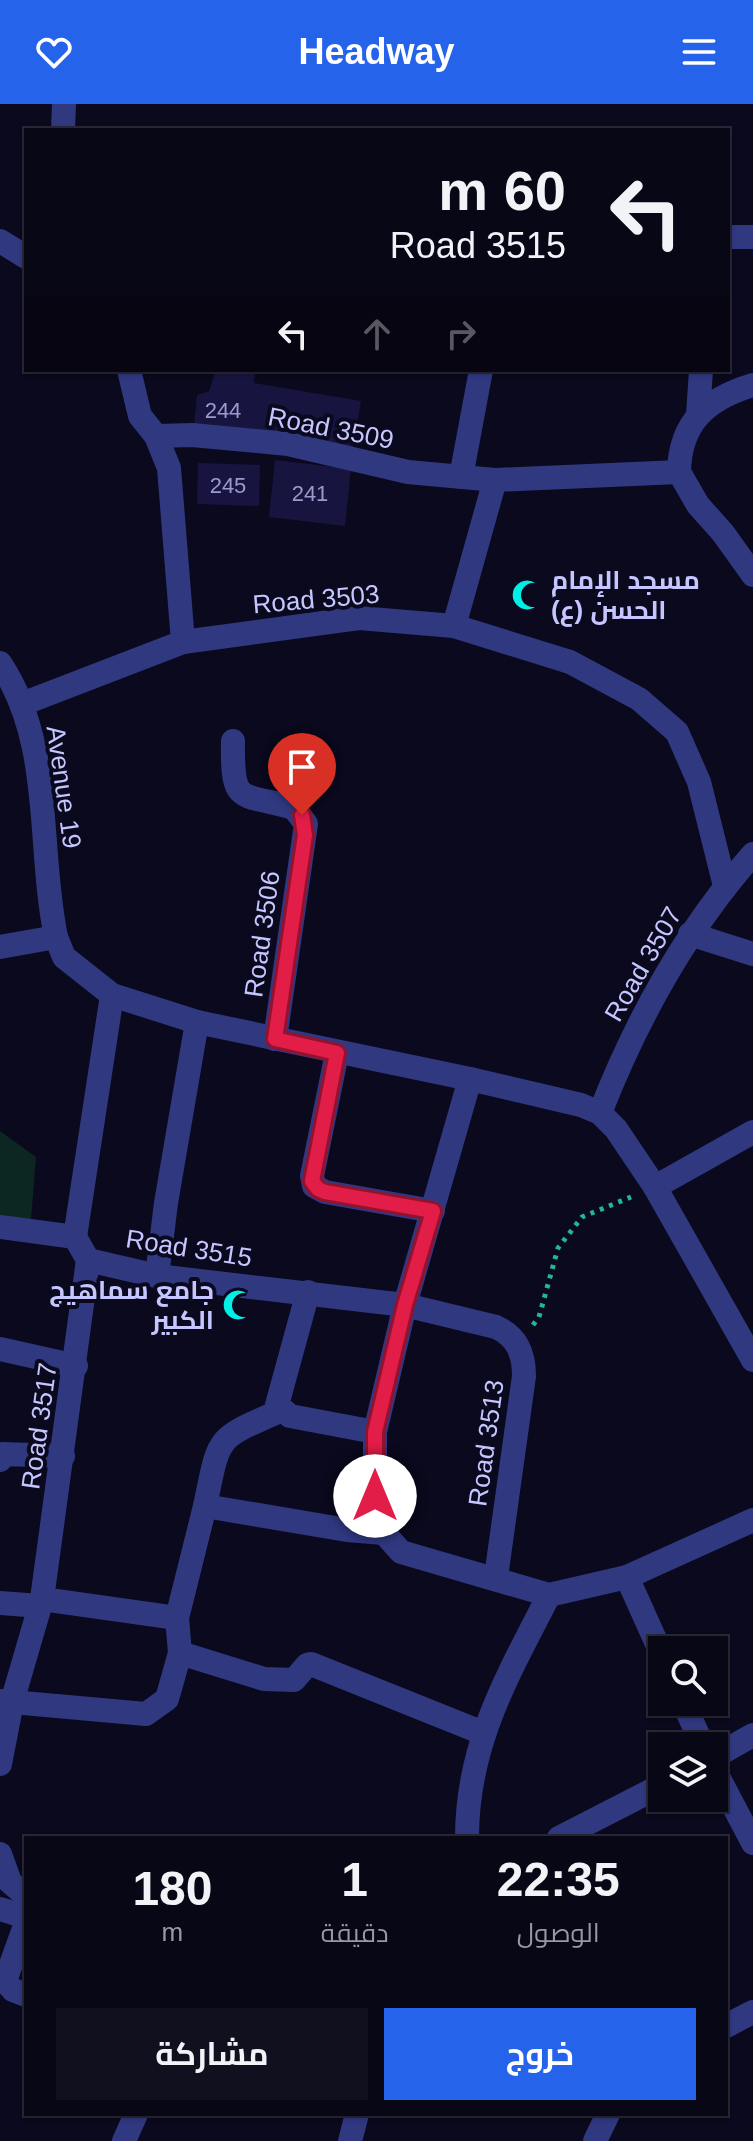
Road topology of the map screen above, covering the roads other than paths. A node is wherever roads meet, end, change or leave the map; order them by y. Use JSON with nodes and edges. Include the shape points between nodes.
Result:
{"nodes":[{"id":1,"x":64,"y":104,"type":"edge"},
{"id":2,"x":63,"y":128,"type":"edge"},
{"id":3,"x":730,"y":237,"type":"edge"},
{"id":4,"x":753,"y":237,"type":"edge"},
{"id":5,"x":0,"y":241,"type":"edge"},
{"id":6,"x":24,"y":256,"type":"edge"},
{"id":7,"x":129,"y":372,"type":"edge"},
{"id":8,"x":481,"y":372,"type":"edge"},
{"id":9,"x":701,"y":372,"type":"edge"},
{"id":10,"x":753,"y":385,"type":"edge"},
{"id":11,"x":698,"y":415,"type":"junction"},
{"id":12,"x":156,"y":436,"type":"junction"},
{"id":13,"x":679,"y":472,"type":"junction"},
{"id":14,"x":461,"y":477,"type":"junction"},
{"id":15,"x":495,"y":480,"type":"junction"},
{"id":16,"x":753,"y":575,"type":"edge"},
{"id":17,"x":454,"y":626,"type":"junction"},
{"id":18,"x":183,"y":642,"type":"junction"},
{"id":19,"x":0,"y":663,"type":"edge"},
{"id":20,"x":22,"y":704,"type":"junction"},
{"id":21,"x":233,"y":741,"type":"dead end"},
{"id":22,"x":753,"y":854,"type":"edge"},
{"id":23,"x":725,"y":886,"type":"junction"},
{"id":24,"x":690,"y":934,"type":"junction"},
{"id":25,"x":56,"y":937,"type":"junction"},
{"id":26,"x":0,"y":947,"type":"edge"},
{"id":27,"x":753,"y":954,"type":"edge"},
{"id":28,"x":112,"y":995,"type":"junction"},
{"id":29,"x":197,"y":1022,"type":"junction"},
{"id":30,"x":275,"y":1039,"type":"junction"},
{"id":31,"x":337,"y":1053,"type":"junction"},
{"id":32,"x":470,"y":1079,"type":"junction"},
{"id":33,"x":600,"y":1113,"type":"junction"},
{"id":34,"x":753,"y":1132,"type":"edge"},
{"id":35,"x":655,"y":1187,"type":"junction"},
{"id":36,"x":433,"y":1211,"type":"junction"},
{"id":37,"x":0,"y":1227,"type":"edge"},
{"id":38,"x":75,"y":1237,"type":"junction"},
{"id":39,"x":88,"y":1260,"type":"junction"},
{"id":40,"x":157,"y":1276,"type":"junction"},
{"id":41,"x":308,"y":1292,"type":"junction"},
{"id":42,"x":405,"y":1305,"type":"junction"},
{"id":43,"x":0,"y":1349,"type":"edge"},
{"id":44,"x":753,"y":1360,"type":"edge"},
{"id":45,"x":76,"y":1366,"type":"junction"},
{"id":46,"x":280,"y":1411,"type":"junction"},
{"id":47,"x":375,"y":1432,"type":"junction"},
{"id":48,"x":63,"y":1456,"type":"junction"},
{"id":49,"x":1,"y":1457,"type":"edge"},
{"id":50,"x":205,"y":1506,"type":"junction"},
{"id":51,"x":753,"y":1520,"type":"edge"},
{"id":52,"x":384,"y":1533,"type":"junction"},
{"id":53,"x":496,"y":1577,"type":"junction"},
{"id":54,"x":627,"y":1577,"type":"junction"},
{"id":55,"x":549,"y":1595,"type":"junction"},
{"id":56,"x":0,"y":1603,"type":"edge"},
{"id":57,"x":41,"y":1603,"type":"junction"},
{"id":58,"x":177,"y":1618,"type":"junction"},
{"id":59,"x":653,"y":1636,"type":"edge"},
{"id":60,"x":180,"y":1653,"type":"junction"},
{"id":61,"x":6,"y":1702,"type":"edge"},
{"id":62,"x":483,"y":1733,"type":"junction"},
{"id":63,"x":753,"y":1735,"type":"edge"},
{"id":64,"x":728,"y":1749,"type":"edge"},
{"id":65,"x":0,"y":1764,"type":"edge"},
{"id":66,"x":648,"y":1792,"type":"edge"},
{"id":67,"x":728,"y":1796,"type":"edge"},
{"id":68,"x":467,"y":1836,"type":"edge"},
{"id":69,"x":563,"y":1836,"type":"edge"},
{"id":70,"x":753,"y":1843,"type":"edge"},
{"id":71,"x":0,"y":1854,"type":"edge"},
{"id":72,"x":24,"y":1894,"type":"edge"},
{"id":73,"x":0,"y":1909,"type":"edge"},
{"id":74,"x":24,"y":1916,"type":"edge"},
{"id":75,"x":24,"y":1928,"type":"edge"},
{"id":76,"x":11,"y":1992,"type":"edge"},
{"id":77,"x":753,"y":2012,"type":"edge"},
{"id":78,"x":728,"y":2025,"type":"edge"},
{"id":79,"x":135,"y":2116,"type":"edge"},
{"id":80,"x":356,"y":2116,"type":"edge"},
{"id":81,"x":607,"y":2116,"type":"edge"},
{"id":82,"x":124,"y":2141,"type":"edge"},
{"id":83,"x":350,"y":2141,"type":"edge"},
{"id":84,"x":595,"y":2141,"type":"edge"}],
"edges":[{"from":1,"to":2,"type":"street"},
{"from":3,"to":4,"type":"street"},
{"from":5,"to":6,"type":"street"},
{"from":7,"to":12,"type":"street","via":[[140,416]]},
{"from":8,"to":14,"type":"street"},
{"from":9,"to":11,"type":"street"},
{"from":10,"to":11,"type":"street","via":[[715,401]]},
{"from":11,"to":13,"type":"street","via":[[679,449]]},
{"from":12,"to":14,"type":"street","name":"Road 3509","via":[[288,444],[408,472]]},
{"from":12,"to":18,"type":"street","via":[[172,484]]},
{"from":13,"to":15,"type":"street","name":"Road 3509"},
{"from":13,"to":16,"type":"street"},
{"from":14,"to":15,"type":"street","name":"Road 3509"},
{"from":15,"to":17,"type":"street"},
{"from":17,"to":18,"type":"street","name":"Road 3503","via":[[359,618]]},
{"from":17,"to":23,"type":"street","name":"Road 3503","via":[[570,662],[639,699],[677,732],[699,782]]},
{"from":18,"to":20,"type":"street","name":"Road 3503"},
{"from":19,"to":20,"type":"street","name":"Avenue 19"},
{"from":20,"to":25,"type":"street","name":"Avenue 19","via":[[39,774]]},
{"from":21,"to":30,"type":"street","name":"Road 3506","via":[[238,791],[294,808],[306,824]]},
{"from":22,"to":23,"type":"street","name":"Road 3507"},
{"from":23,"to":24,"type":"street","name":"Road 3507"},
{"from":24,"to":27,"type":"street"},
{"from":24,"to":33,"type":"street","name":"Road 3507","via":[[620,1061]]},
{"from":25,"to":26,"type":"street"},
{"from":25,"to":28,"type":"street","name":"Avenue 19","via":[[64,957]]},
{"from":28,"to":29,"type":"street"},
{"from":28,"to":38,"type":"street"},
{"from":29,"to":30,"type":"street"},
{"from":29,"to":40,"type":"street"},
{"from":30,"to":31,"type":"street"},
{"from":31,"to":32,"type":"street"},
{"from":31,"to":36,"type":"street","via":[[314,1186]]},
{"from":32,"to":33,"type":"street"},
{"from":32,"to":36,"type":"street"},
{"from":33,"to":35,"type":"street"},
{"from":34,"to":35,"type":"street"},
{"from":35,"to":44,"type":"street"},
{"from":36,"to":42,"type":"street"},
{"from":37,"to":38,"type":"street"},
{"from":38,"to":39,"type":"street","name":"Road 3515"},
{"from":39,"to":40,"type":"street","name":"Road 3515"},
{"from":39,"to":45,"type":"street","name":"Road 3517"},
{"from":40,"to":41,"type":"street","name":"Road 3515"},
{"from":41,"to":42,"type":"street","name":"Road 3515"},
{"from":41,"to":46,"type":"street","via":[[277,1400]]},
{"from":42,"to":47,"type":"street"},
{"from":42,"to":53,"type":"street","name":"Road 3513","via":[[496,1327],[518,1344],[524,1358]]},
{"from":43,"to":45,"type":"street"},
{"from":45,"to":48,"type":"street","name":"Road 3517"},
{"from":46,"to":47,"type":"street"},
{"from":46,"to":50,"type":"street","via":[[223,1440]]},
{"from":47,"to":52,"type":"street","via":[[375,1496]]},
{"from":48,"to":49,"type":"street"},
{"from":48,"to":57,"type":"street","name":"Road 3517"},
{"from":50,"to":52,"type":"street"},
{"from":50,"to":58,"type":"street"},
{"from":51,"to":54,"type":"street"},
{"from":52,"to":53,"type":"street","via":[[401,1552]]},
{"from":53,"to":55,"type":"street"},
{"from":54,"to":55,"type":"street"},
{"from":54,"to":59,"type":"street"},
{"from":55,"to":62,"type":"street"},
{"from":56,"to":57,"type":"street"},
{"from":57,"to":58,"type":"street"},
{"from":57,"to":61,"type":"street","name":"Road 3517"},
{"from":58,"to":60,"type":"street"},
{"from":60,"to":61,"type":"street","via":[[163,1705],[146,1714]]},
{"from":60,"to":62,"type":"street","via":[[264,1679],[294,1680],[311,1664]]},
{"from":61,"to":65,"type":"street","name":"Road 3517"},
{"from":62,"to":68,"type":"street","via":[[472,1768]]},
{"from":63,"to":64,"type":"street"},
{"from":66,"to":69,"type":"street"},
{"from":67,"to":70,"type":"street"},
{"from":71,"to":72,"type":"street","via":[[10,1882]]},
{"from":73,"to":74,"type":"street"},
{"from":75,"to":76,"type":"street","via":[[6,1975]]},
{"from":77,"to":78,"type":"street"},
{"from":79,"to":82,"type":"street"},
{"from":80,"to":83,"type":"street"},
{"from":81,"to":84,"type":"street"}]}
